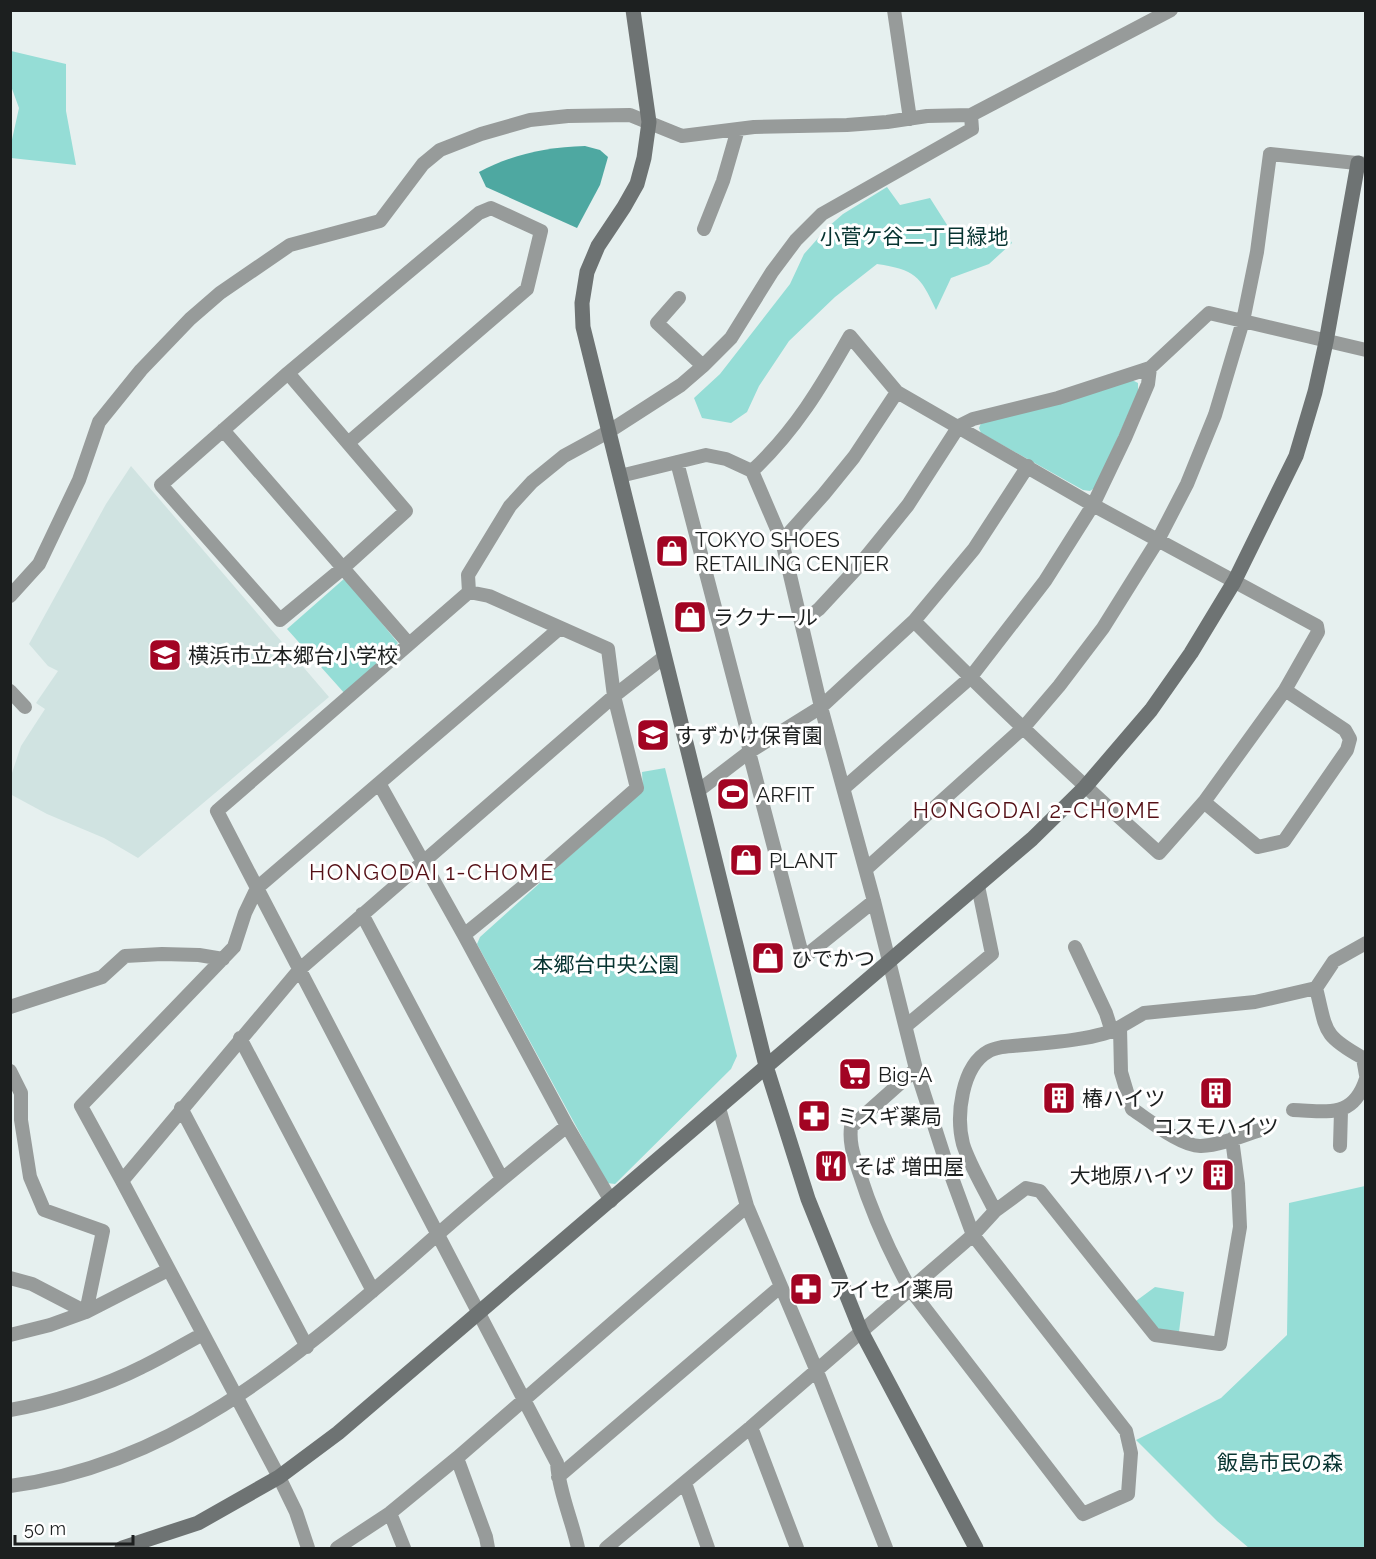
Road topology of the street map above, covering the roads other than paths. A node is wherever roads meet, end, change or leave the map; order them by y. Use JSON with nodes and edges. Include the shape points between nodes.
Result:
{"nodes":[{"id":1,"x":633,"y":10,"type":"edge"},
{"id":2,"x":894,"y":10,"type":"edge"},
{"id":3,"x":1171,"y":10,"type":"edge"},
{"id":4,"x":971,"y":115,"type":"junction"},
{"id":5,"x":910,"y":118,"type":"junction"},
{"id":6,"x":649,"y":122,"type":"junction"},
{"id":7,"x":738,"y":129,"type":"junction"},
{"id":8,"x":1362,"y":163,"type":"edge"},
{"id":9,"x":704,"y":229,"type":"dead end"},
{"id":10,"x":679,"y":298,"type":"dead end"},
{"id":11,"x":1243,"y":321,"type":"junction"},
{"id":12,"x":1326,"y":342,"type":"junction"},
{"id":13,"x":1365,"y":350,"type":"edge"},
{"id":14,"x":703,"y":366,"type":"junction"},
{"id":15,"x":1150,"y":368,"type":"junction"},
{"id":16,"x":288,"y":373,"type":"junction"},
{"id":17,"x":897,"y":392,"type":"junction"},
{"id":18,"x":959,"y":426,"type":"junction"},
{"id":19,"x":223,"y":429,"type":"junction"},
{"id":20,"x":608,"y":432,"type":"junction"},
{"id":21,"x":348,"y":443,"type":"junction"},
{"id":22,"x":677,"y":462,"type":"junction"},
{"id":23,"x":1028,"y":466,"type":"junction"},
{"id":24,"x":752,"y":471,"type":"junction"},
{"id":25,"x":620,"y":476,"type":"junction"},
{"id":26,"x":1093,"y":505,"type":"junction"},
{"id":27,"x":1158,"y":540,"type":"junction"},
{"id":28,"x":782,"y":541,"type":"junction"},
{"id":29,"x":343,"y":568,"type":"junction"},
{"id":30,"x":1234,"y":582,"type":"junction"},
{"id":31,"x":469,"y":592,"type":"junction"},
{"id":32,"x":10,"y":596,"type":"edge"},
{"id":33,"x":914,"y":621,"type":"junction"},
{"id":34,"x":802,"y":622,"type":"junction"},
{"id":35,"x":560,"y":628,"type":"junction"},
{"id":36,"x":409,"y":644,"type":"junction"},
{"id":37,"x":664,"y":657,"type":"junction"},
{"id":38,"x":970,"y":678,"type":"junction"},
{"id":39,"x":1285,"y":690,"type":"junction"},
{"id":40,"x":10,"y":691,"type":"edge"},
{"id":41,"x":614,"y":696,"type":"junction"},
{"id":42,"x":25,"y":706,"type":"dead end"},
{"id":43,"x":821,"y":707,"type":"junction"},
{"id":44,"x":1024,"y":727,"type":"junction"},
{"id":45,"x":749,"y":752,"type":"junction"},
{"id":46,"x":380,"y":785,"type":"junction"},
{"id":47,"x":1085,"y":787,"type":"junction"},
{"id":48,"x":843,"y":788,"type":"junction"},
{"id":49,"x":698,"y":791,"type":"junction"},
{"id":50,"x":1204,"y":802,"type":"junction"},
{"id":51,"x":422,"y":862,"type":"junction"},
{"id":52,"x":866,"y":870,"type":"junction"},
{"id":53,"x":978,"y":886,"type":"junction"},
{"id":54,"x":257,"y":888,"type":"junction"},
{"id":55,"x":874,"y":901,"type":"junction"},
{"id":56,"x":362,"y":914,"type":"junction"},
{"id":57,"x":464,"y":935,"type":"junction"},
{"id":58,"x":1365,"y":943,"type":"edge"},
{"id":59,"x":1076,"y":947,"type":"dead end"},
{"id":60,"x":223,"y":958,"type":"junction"},
{"id":61,"x":890,"y":963,"type":"junction"},
{"id":62,"x":300,"y":969,"type":"junction"},
{"id":63,"x":1316,"y":988,"type":"junction"},
{"id":64,"x":10,"y":1007,"type":"edge"},
{"id":65,"x":906,"y":1026,"type":"junction"},
{"id":66,"x":1116,"y":1030,"type":"junction"},
{"id":67,"x":240,"y":1038,"type":"junction"},
{"id":68,"x":766,"y":1066,"type":"junction"},
{"id":69,"x":916,"y":1069,"type":"junction"},
{"id":70,"x":10,"y":1071,"type":"edge"},
{"id":71,"x":1365,"y":1077,"type":"edge"},
{"id":72,"x":181,"y":1108,"type":"junction"},
{"id":73,"x":719,"y":1108,"type":"junction"},
{"id":74,"x":1293,"y":1110,"type":"dead end"},
{"id":75,"x":1341,"y":1111,"type":"junction"},
{"id":76,"x":567,"y":1126,"type":"junction"},
{"id":77,"x":1260,"y":1130,"type":"dead end"},
{"id":78,"x":1232,"y":1139,"type":"junction"},
{"id":79,"x":1340,"y":1146,"type":"dead end"},
{"id":80,"x":502,"y":1179,"type":"junction"},
{"id":81,"x":122,"y":1181,"type":"junction"},
{"id":82,"x":610,"y":1201,"type":"junction"},
{"id":83,"x":747,"y":1206,"type":"junction"},
{"id":84,"x":995,"y":1211,"type":"junction"},
{"id":85,"x":973,"y":1234,"type":"junction"},
{"id":86,"x":437,"y":1235,"type":"junction"},
{"id":87,"x":168,"y":1270,"type":"junction"},
{"id":88,"x":10,"y":1278,"type":"edge"},
{"id":89,"x":780,"y":1287,"type":"junction"},
{"id":90,"x":910,"y":1288,"type":"junction"},
{"id":91,"x":373,"y":1291,"type":"junction"},
{"id":92,"x":86,"y":1312,"type":"junction"},
{"id":93,"x":478,"y":1314,"type":"junction"},
{"id":94,"x":861,"y":1331,"type":"junction"},
{"id":95,"x":203,"y":1334,"type":"junction"},
{"id":96,"x":10,"y":1335,"type":"edge"},
{"id":97,"x":307,"y":1347,"type":"junction"},
{"id":98,"x":816,"y":1369,"type":"junction"},
{"id":99,"x":236,"y":1399,"type":"junction"},
{"id":100,"x":524,"y":1402,"type":"junction"},
{"id":101,"x":10,"y":1410,"type":"edge"},
{"id":102,"x":751,"y":1427,"type":"junction"},
{"id":103,"x":457,"y":1458,"type":"junction"},
{"id":104,"x":279,"y":1477,"type":"junction"},
{"id":105,"x":558,"y":1477,"type":"junction"},
{"id":106,"x":685,"y":1483,"type":"junction"},
{"id":107,"x":10,"y":1486,"type":"edge"},
{"id":108,"x":390,"y":1513,"type":"junction"},
{"id":109,"x":122,"y":1548,"type":"edge"},
{"id":110,"x":308,"y":1548,"type":"edge"},
{"id":111,"x":337,"y":1548,"type":"edge"},
{"id":112,"x":404,"y":1548,"type":"edge"},
{"id":113,"x":488,"y":1548,"type":"edge"},
{"id":114,"x":578,"y":1548,"type":"edge"},
{"id":115,"x":606,"y":1548,"type":"edge"},
{"id":116,"x":708,"y":1548,"type":"edge"},
{"id":117,"x":797,"y":1548,"type":"edge"},
{"id":118,"x":886,"y":1548,"type":"edge"},
{"id":119,"x":976,"y":1548,"type":"edge"}],
"edges":[{"from":1,"to":6,"type":"street"},
{"from":2,"to":5,"type":"street"},
{"from":3,"to":4,"type":"street"},
{"from":4,"to":5,"type":"street"},
{"from":4,"to":14,"type":"street","via":[[972,129],[822,214],[772,272],[731,338]]},
{"from":5,"to":7,"type":"street"},
{"from":6,"to":7,"type":"street","via":[[682,136]]},
{"from":6,"to":20,"type":"street","via":[[637,184],[598,246],[587,272],[582,303],[583,327]]},
{"from":6,"to":32,"type":"street","via":[[630,115],[552,117],[504,127],[440,150],[423,164],[380,221],[290,245],[220,293],[141,370],[99,422],[79,480],[39,564]]},
{"from":7,"to":9,"type":"street"},
{"from":8,"to":11,"type":"street","via":[[1270,154]]},
{"from":8,"to":12,"type":"street"},
{"from":10,"to":14,"type":"street","via":[[657,323]]},
{"from":11,"to":12,"type":"street"},
{"from":11,"to":15,"type":"street","via":[[1209,313]]},
{"from":11,"to":27,"type":"street","via":[[1215,415],[1187,484]]},
{"from":12,"to":13,"type":"street"},
{"from":12,"to":30,"type":"street","via":[[1296,456]]},
{"from":14,"to":20,"type":"street","via":[[681,385]]},
{"from":15,"to":18,"type":"street"},
{"from":15,"to":26,"type":"street","via":[[1148,384]]},
{"from":16,"to":19,"type":"street"},
{"from":16,"to":21,"type":"street"},
{"from":16,"to":21,"type":"street","via":[[479,213],[492,208],[542,231],[527,289]]},
{"from":17,"to":18,"type":"street"},
{"from":17,"to":24,"type":"street","via":[[850,336],[806,411]]},
{"from":17,"to":28,"type":"street","via":[[854,457]]},
{"from":18,"to":23,"type":"street"},
{"from":18,"to":34,"type":"street","via":[[908,505],[857,568]]},
{"from":19,"to":29,"type":"street"},
{"from":19,"to":29,"type":"street","via":[[161,485],[280,620]]},
{"from":20,"to":25,"type":"street"},
{"from":20,"to":31,"type":"street","via":[[564,456],[510,506],[468,575]]},
{"from":21,"to":29,"type":"street","via":[[406,511]]},
{"from":22,"to":24,"type":"street","via":[[706,455]]},
{"from":22,"to":25,"type":"street"},
{"from":22,"to":45,"type":"street","via":[[748,734]]},
{"from":23,"to":26,"type":"street"},
{"from":23,"to":33,"type":"street","via":[[974,549]]},
{"from":24,"to":28,"type":"street"},
{"from":25,"to":37,"type":"street"},
{"from":26,"to":27,"type":"street"},
{"from":26,"to":38,"type":"street","via":[[1045,581]]},
{"from":27,"to":30,"type":"street"},
{"from":27,"to":44,"type":"street","via":[[1103,628]]},
{"from":28,"to":34,"type":"street"},
{"from":29,"to":36,"type":"street"},
{"from":30,"to":39,"type":"street","via":[[1317,626],[1318,632]]},
{"from":30,"to":47,"type":"street","via":[[1191,653],[1150,710]]},
{"from":31,"to":35,"type":"street","via":[[489,596]]},
{"from":31,"to":36,"type":"street"},
{"from":33,"to":38,"type":"street"},
{"from":33,"to":43,"type":"street"},
{"from":34,"to":43,"type":"street"},
{"from":35,"to":41,"type":"street","via":[[608,649]]},
{"from":35,"to":46,"type":"street"},
{"from":36,"to":54,"type":"street","via":[[217,811]]},
{"from":37,"to":41,"type":"street"},
{"from":37,"to":49,"type":"street"},
{"from":38,"to":44,"type":"street"},
{"from":38,"to":48,"type":"street"},
{"from":39,"to":50,"type":"street"},
{"from":39,"to":50,"type":"street","via":[[1345,730],[1350,739],[1347,750],[1284,842],[1258,847]]},
{"from":40,"to":42,"type":"street"},
{"from":41,"to":51,"type":"street"},
{"from":41,"to":57,"type":"street","via":[[637,788]]},
{"from":43,"to":45,"type":"street"},
{"from":43,"to":48,"type":"street"},
{"from":44,"to":47,"type":"street"},
{"from":44,"to":52,"type":"street"},
{"from":45,"to":49,"type":"street"},
{"from":45,"to":55,"type":"street","via":[[803,958]]},
{"from":46,"to":51,"type":"street"},
{"from":46,"to":54,"type":"street"},
{"from":47,"to":50,"type":"street","via":[[1159,853]]},
{"from":47,"to":53,"type":"street"},
{"from":48,"to":52,"type":"street"},
{"from":49,"to":68,"type":"street"},
{"from":51,"to":56,"type":"street"},
{"from":51,"to":57,"type":"street"},
{"from":52,"to":55,"type":"street"},
{"from":53,"to":61,"type":"street"},
{"from":53,"to":65,"type":"street","via":[[992,954]]},
{"from":54,"to":60,"type":"street","via":[[234,947]]},
{"from":54,"to":62,"type":"street"},
{"from":55,"to":61,"type":"street"},
{"from":56,"to":62,"type":"street"},
{"from":56,"to":80,"type":"street"},
{"from":57,"to":76,"type":"street"},
{"from":58,"to":63,"type":"street","via":[[1334,961]]},
{"from":59,"to":66,"type":"street"},
{"from":60,"to":64,"type":"street","via":[[126,956],[102,977]]},
{"from":60,"to":81,"type":"street","via":[[81,1106]]},
{"from":61,"to":65,"type":"street"},
{"from":61,"to":68,"type":"street"},
{"from":62,"to":67,"type":"street"},
{"from":62,"to":86,"type":"street"},
{"from":63,"to":66,"type":"street","via":[[1255,1002],[1144,1013]]},
{"from":63,"to":71,"type":"street","via":[[1327,1031],[1337,1044],[1363,1058]]},
{"from":65,"to":69,"type":"street"},
{"from":66,"to":78,"type":"street","via":[[1121,1072],[1132,1109],[1178,1139],[1200,1147]]},
{"from":66,"to":84,"type":"street","via":[[1086,1038],[1002,1047],[989,1051],[974,1066],[967,1078],[961,1130],[964,1147]]},
{"from":67,"to":72,"type":"street"},
{"from":67,"to":91,"type":"street"},
{"from":68,"to":73,"type":"street"},
{"from":68,"to":94,"type":"street","via":[[808,1198]]},
{"from":69,"to":85,"type":"street"},
{"from":69,"to":90,"type":"street","via":[[851,1127],[849,1141],[869,1205]]},
{"from":70,"to":92,"type":"street","via":[[21,1092],[30,1177],[44,1210],[103,1231]]},
{"from":71,"to":75,"type":"street","via":[[1362,1092]]},
{"from":72,"to":81,"type":"street"},
{"from":72,"to":97,"type":"street"},
{"from":73,"to":82,"type":"street"},
{"from":73,"to":83,"type":"street"},
{"from":74,"to":75,"type":"street"},
{"from":75,"to":79,"type":"street"},
{"from":76,"to":80,"type":"street"},
{"from":76,"to":82,"type":"street"},
{"from":77,"to":78,"type":"street"},
{"from":78,"to":84,"type":"street","via":[[1240,1227],[1220,1344],[1155,1335],[1040,1191],[1026,1188]]},
{"from":80,"to":86,"type":"street"},
{"from":81,"to":87,"type":"street"},
{"from":82,"to":93,"type":"street"},
{"from":83,"to":89,"type":"street"},
{"from":83,"to":100,"type":"street"},
{"from":84,"to":85,"type":"street"},
{"from":85,"to":90,"type":"street"},
{"from":85,"to":90,"type":"street","via":[[1126,1431],[1131,1453],[1128,1494],[1083,1514]]},
{"from":86,"to":91,"type":"street"},
{"from":86,"to":93,"type":"street"},
{"from":87,"to":92,"type":"street"},
{"from":87,"to":95,"type":"street"},
{"from":88,"to":92,"type":"street","via":[[32,1284]]},
{"from":89,"to":98,"type":"street"},
{"from":89,"to":105,"type":"street"},
{"from":90,"to":94,"type":"street"},
{"from":91,"to":97,"type":"street"},
{"from":92,"to":96,"type":"street"},
{"from":93,"to":100,"type":"street"},
{"from":93,"to":104,"type":"street","via":[[338,1433]]},
{"from":94,"to":98,"type":"street"},
{"from":94,"to":119,"type":"street"},
{"from":95,"to":99,"type":"street"},
{"from":95,"to":101,"type":"street","via":[[140,1369],[89,1389]]},
{"from":97,"to":99,"type":"street"},
{"from":98,"to":102,"type":"street"},
{"from":98,"to":118,"type":"street"},
{"from":99,"to":104,"type":"street"},
{"from":99,"to":107,"type":"street","via":[[167,1438],[105,1462],[44,1481]]},
{"from":100,"to":103,"type":"street"},
{"from":100,"to":105,"type":"street","via":[[557,1463]]},
{"from":102,"to":106,"type":"street"},
{"from":102,"to":117,"type":"street"},
{"from":103,"to":108,"type":"street"},
{"from":103,"to":113,"type":"street"},
{"from":104,"to":109,"type":"street","via":[[198,1523]]},
{"from":104,"to":110,"type":"street"},
{"from":105,"to":114,"type":"street"},
{"from":106,"to":115,"type":"street"},
{"from":106,"to":116,"type":"street"},
{"from":108,"to":111,"type":"street"},
{"from":108,"to":112,"type":"street"}]}
